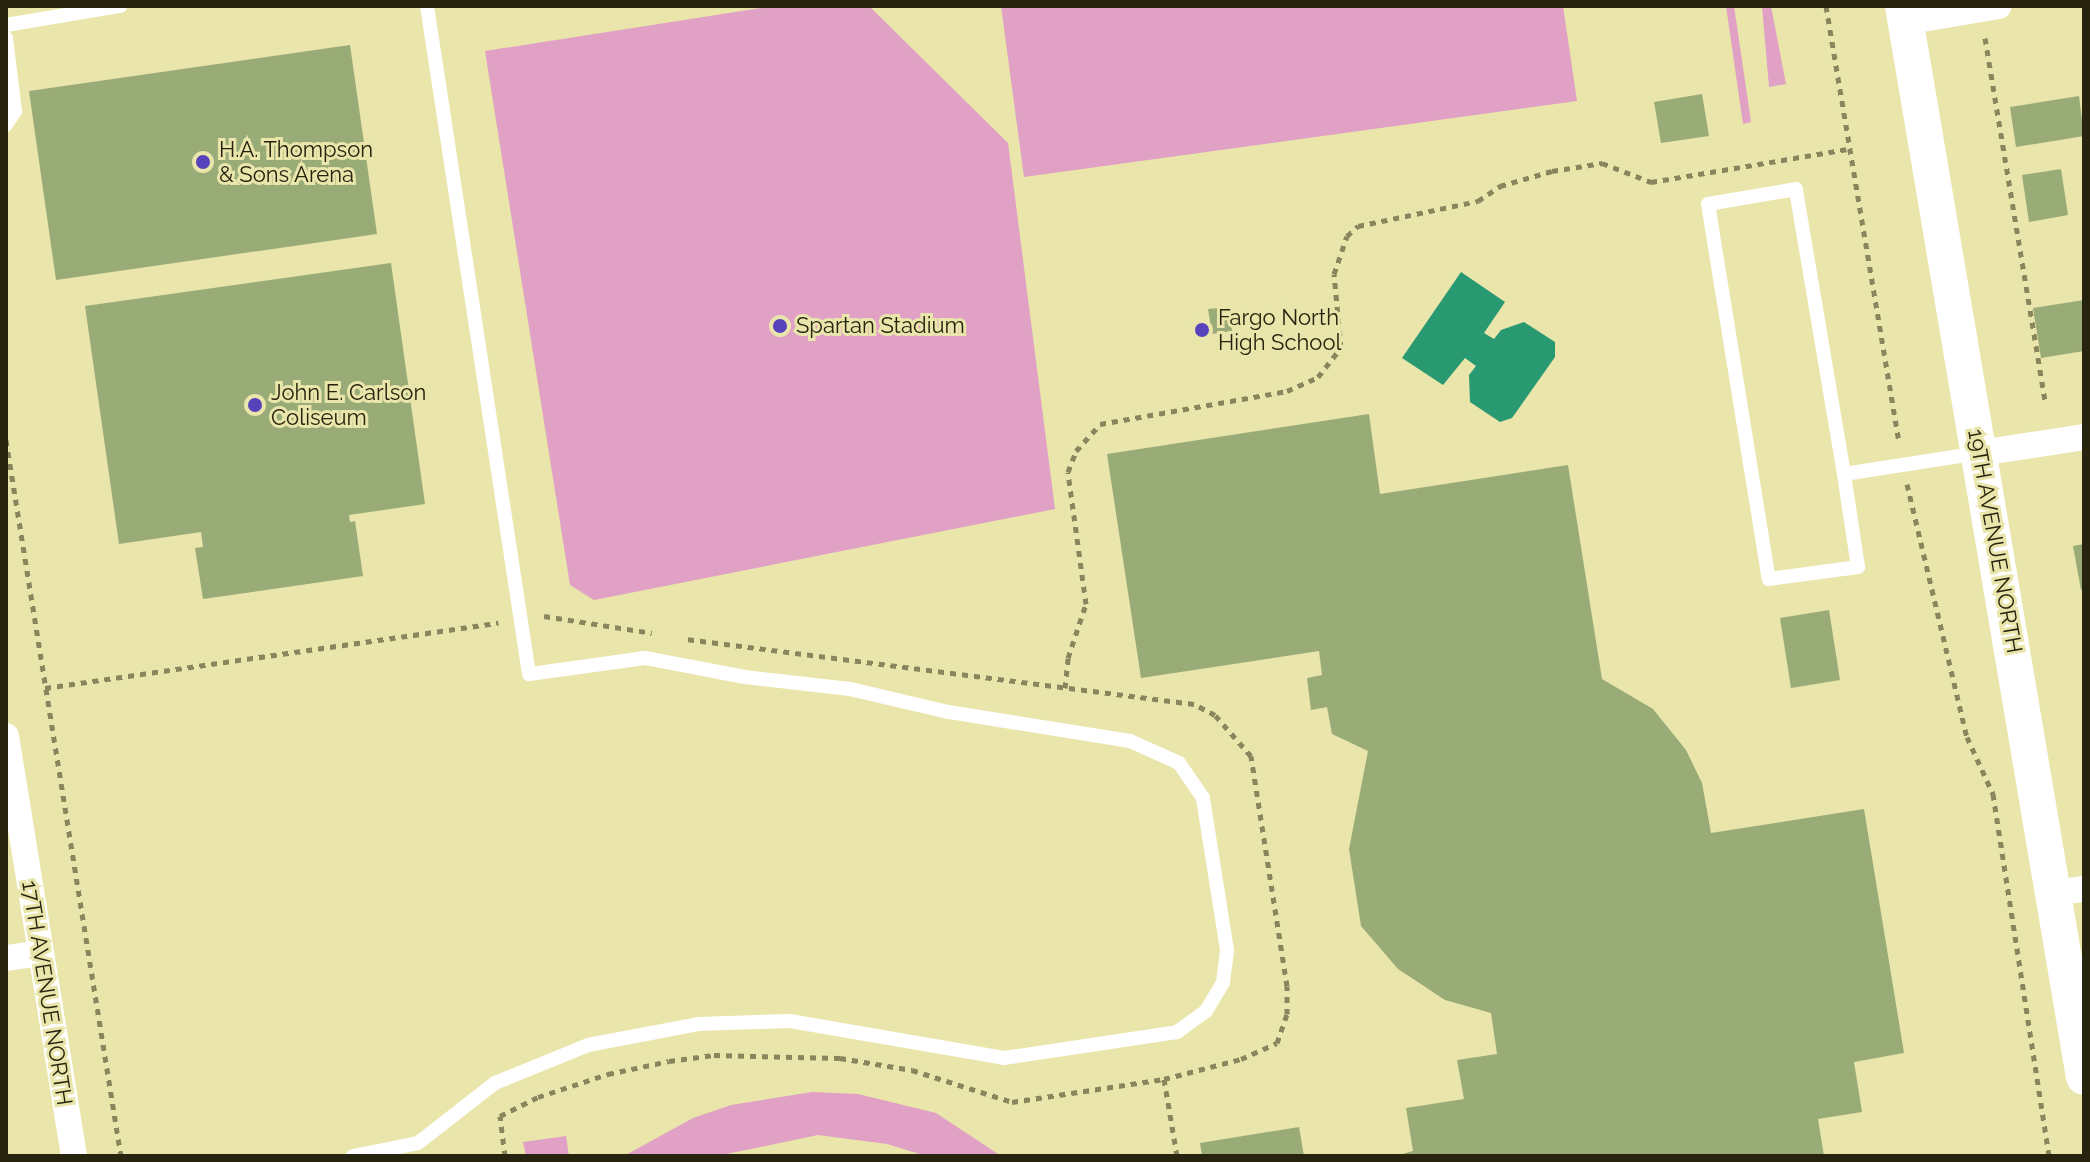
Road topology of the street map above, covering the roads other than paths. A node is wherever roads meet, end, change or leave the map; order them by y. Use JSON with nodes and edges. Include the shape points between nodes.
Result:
{"nodes":[{"id":1,"x":120,"y":6,"type":"edge"},
{"id":2,"x":427,"y":6,"type":"edge"},
{"id":3,"x":1989,"y":8,"type":"edge"},
{"id":4,"x":1904,"y":14,"type":"edge"},
{"id":5,"x":6,"y":25,"type":"edge"},
{"id":6,"x":6,"y":38,"type":"edge"},
{"id":7,"x":6,"y":125,"type":"edge"},
{"id":8,"x":2084,"y":437,"type":"edge"},
{"id":9,"x":1980,"y":453,"type":"junction"},
{"id":10,"x":1844,"y":474,"type":"junction"},
{"id":11,"x":6,"y":736,"type":"edge"},
{"id":12,"x":2069,"y":891,"type":"edge"},
{"id":13,"x":40,"y":953,"type":"junction"},
{"id":14,"x":6,"y":958,"type":"edge"},
{"id":15,"x":2084,"y":1077,"type":"edge"},
{"id":16,"x":74,"y":1156,"type":"edge"},
{"id":17,"x":353,"y":1156,"type":"edge"}],
"edges":[{"from":1,"to":5,"type":"lane"},
{"from":2,"to":17,"type":"lane","via":[[529,674],[645,658],[850,689],[948,712],[1130,741],[1179,763],[1203,798],[1227,950],[1223,983],[1206,1011],[1177,1032],[1004,1058],[790,1021],[698,1024],[602,1042],[495,1083],[418,1143]]},
{"from":3,"to":4,"type":"street"},
{"from":4,"to":9,"type":"street","name":"19TH AVENUE NORTH"},
{"from":6,"to":7,"type":"lane","via":[[15,111]]},
{"from":8,"to":9,"type":"street"},
{"from":9,"to":10,"type":"lane"},
{"from":9,"to":12,"type":"street","name":"19TH AVENUE NORTH"},
{"from":10,"to":10,"type":"lane","via":[[1858,567],[1769,579],[1708,204],[1796,189]]},
{"from":11,"to":13,"type":"street","name":"17TH AVENUE NORTH"},
{"from":12,"to":15,"type":"street","name":"19TH AVENUE NORTH"},
{"from":13,"to":14,"type":"street"},
{"from":13,"to":16,"type":"street","name":"17TH AVENUE NORTH"}]}
